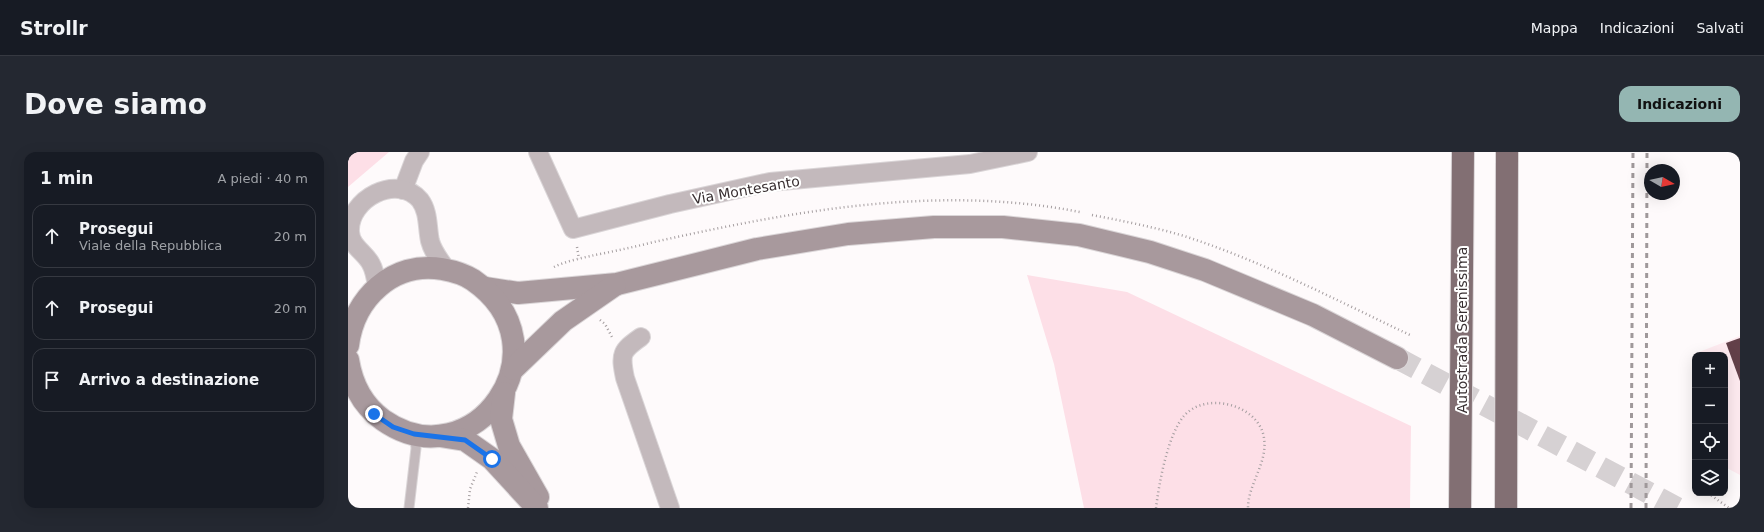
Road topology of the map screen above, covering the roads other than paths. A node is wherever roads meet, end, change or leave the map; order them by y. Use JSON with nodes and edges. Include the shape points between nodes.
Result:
{"nodes":[{"id":1,"x":420,"y":152,"type":"edge"},
{"id":2,"x":538,"y":152,"type":"edge"},
{"id":3,"x":1028,"y":152,"type":"edge"},
{"id":4,"x":1463,"y":152,"type":"edge"},
{"id":5,"x":1507,"y":152,"type":"edge"},
{"id":6,"x":403,"y":190,"type":"junction"},
{"id":7,"x":349,"y":224,"type":"edge"},
{"id":8,"x":351,"y":244,"type":"edge"},
{"id":9,"x":447,"y":270,"type":"junction"},
{"id":10,"x":617,"y":284,"type":"junction"},
{"id":11,"x":377,"y":288,"type":"junction"},
{"id":12,"x":485,"y":288,"type":"junction"},
{"id":13,"x":349,"y":336,"type":"edge"},
{"id":14,"x":641,"y":337,"type":"dead end"},
{"id":15,"x":1397,"y":358,"type":"tunnel mouth"},
{"id":16,"x":348,"y":360,"type":"edge"},
{"id":17,"x":513,"y":369,"type":"junction"},
{"id":18,"x":504,"y":393,"type":"junction"},
{"id":19,"x":348,"y":406,"type":"edge"},
{"id":20,"x":374,"y":414,"type":"junction"},
{"id":21,"x":414,"y":434,"type":"junction"},
{"id":22,"x":437,"y":436,"type":"junction"},
{"id":23,"x":409,"y":508,"type":"edge"},
{"id":24,"x":537,"y":508,"type":"edge"},
{"id":25,"x":546,"y":508,"type":"edge"},
{"id":26,"x":670,"y":508,"type":"edge"},
{"id":27,"x":1460,"y":508,"type":"edge"},
{"id":28,"x":1506,"y":508,"type":"edge"}],
"edges":[{"from":1,"to":6,"type":"street"},
{"from":2,"to":3,"type":"street","name":"Via Montesanto","via":[[573,229],[770,182],[970,164]]},
{"from":4,"to":27,"type":"highway","name":"Autostrada Serenissima"},
{"from":5,"to":28,"type":"highway"},
{"from":6,"to":7,"type":"street","via":[[384,190],[370,196],[361,202]]},
{"from":6,"to":9,"type":"street","via":[[420,200],[426,212],[436,256]]},
{"from":7,"to":8,"type":"street"},
{"from":8,"to":11,"type":"street","via":[[371,264]]},
{"from":9,"to":11,"type":"street","via":[[435,268],[404,272]]},
{"from":9,"to":12,"type":"street","via":[[470,278]]},
{"from":10,"to":12,"type":"street","via":[[518,293]]},
{"from":10,"to":15,"type":"street","via":[[757,249],[848,234],[934,228],[1011,228],[1079,235],[1150,252],[1205,270],[1313,315]]},
{"from":10,"to":17,"type":"street","via":[[563,321]]},
{"from":11,"to":13,"type":"street","via":[[356,314]]},
{"from":12,"to":17,"type":"street","via":[[500,305],[510,325],[515,347]]},
{"from":14,"to":26,"type":"street","via":[[624,351],[621,360]]},
{"from":16,"to":20,"type":"street","via":[[350,376],[360,396]]},
{"from":17,"to":18,"type":"street"},
{"from":18,"to":22,"type":"street","via":[[492,410],[476,423],[457,432]]},
{"from":18,"to":25,"type":"street","via":[[501,419],[509,446]]},
{"from":19,"to":20,"type":"street"},
{"from":20,"to":21,"type":"street","via":[[393,427]]},
{"from":21,"to":22,"type":"street"},
{"from":21,"to":23,"type":"lane","via":[[416,448]]},
{"from":22,"to":24,"type":"street","via":[[465,440],[492,459]]}]}
